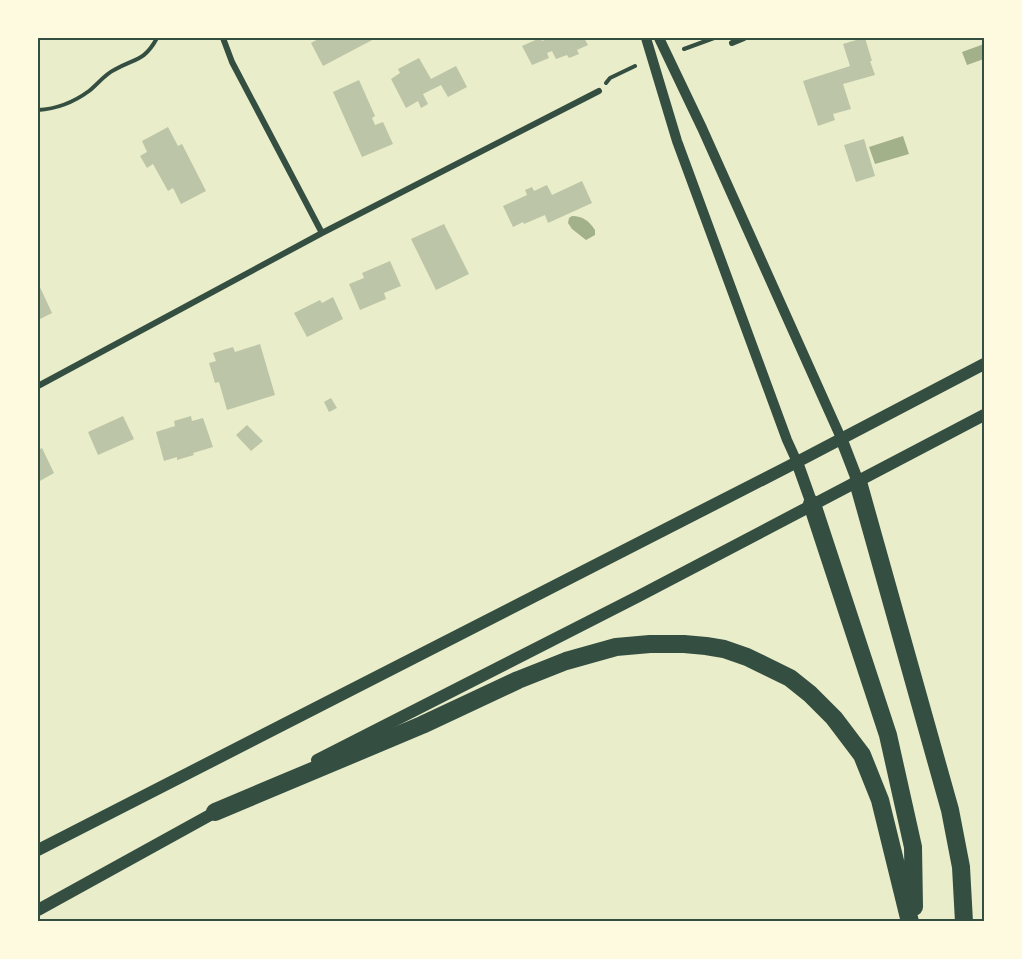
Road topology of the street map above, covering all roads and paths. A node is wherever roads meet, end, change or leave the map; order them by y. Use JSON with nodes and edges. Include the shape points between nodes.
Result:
{"nodes":[{"id":1,"x":157,"y":38,"type":"edge"},
{"id":2,"x":223,"y":38,"type":"edge"},
{"id":3,"x":646,"y":38,"type":"edge"},
{"id":4,"x":659,"y":38,"type":"edge"},
{"id":5,"x":714,"y":38,"type":"edge"},
{"id":6,"x":744,"y":38,"type":"edge"},
{"id":7,"x":732,"y":43,"type":"dead end"},
{"id":8,"x":684,"y":49,"type":"dead end"},
{"id":9,"x":635,"y":66,"type":"dead end"},
{"id":10,"x":599,"y":91,"type":"joint"},
{"id":11,"x":38,"y":110,"type":"edge"},
{"id":12,"x":322,"y":233,"type":"junction"},
{"id":13,"x":984,"y":364,"type":"edge"},
{"id":14,"x":38,"y":386,"type":"edge"},
{"id":15,"x":984,"y":415,"type":"edge"},
{"id":16,"x":841,"y":438,"type":"junction"},
{"id":17,"x":797,"y":462,"type":"junction"},
{"id":18,"x":858,"y":482,"type":"junction"},
{"id":19,"x":812,"y":504,"type":"junction"},
{"id":20,"x":215,"y":813,"type":"junction"},
{"id":21,"x":38,"y":850,"type":"edge"},
{"id":22,"x":38,"y":910,"type":"edge"},
{"id":23,"x":912,"y":921,"type":"edge"},
{"id":24,"x":964,"y":921,"type":"edge"}],
"edges":[{"from":1,"to":11,"type":"path","via":[[139,59],[113,70],[89,91],[70,102]]},
{"from":2,"to":12,"type":"street"},
{"from":3,"to":17,"type":"street","via":[[677,141]]},
{"from":4,"to":16,"type":"street"},
{"from":5,"to":8,"type":"path"},
{"from":6,"to":7,"type":"street"},
{"from":9,"to":10,"type":"path","via":[[610,78]]},
{"from":10,"to":12,"type":"street"},
{"from":12,"to":14,"type":"street"},
{"from":13,"to":16,"type":"main road"},
{"from":15,"to":18,"type":"main road"},
{"from":16,"to":17,"type":"main road"},
{"from":16,"to":18,"type":"main road"},
{"from":17,"to":19,"type":"main road"},
{"from":17,"to":21,"type":"main road"},
{"from":18,"to":19,"type":"main road"},
{"from":18,"to":24,"type":"highway","via":[[950,810],[961,867]]},
{"from":19,"to":20,"type":"main road"},
{"from":19,"to":23,"type":"highway","via":[[888,735],[913,847]]},
{"from":20,"to":22,"type":"main road"},
{"from":20,"to":23,"type":"highway","via":[[566,661],[616,647],[706,646],[747,657],[790,678],[834,718],[862,755],[880,800]]}]}
